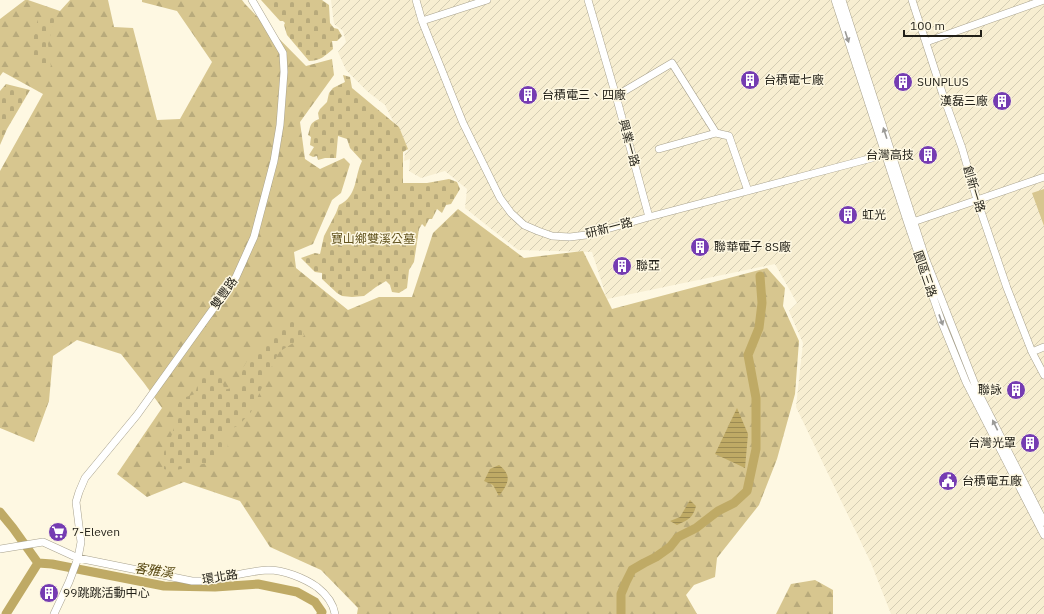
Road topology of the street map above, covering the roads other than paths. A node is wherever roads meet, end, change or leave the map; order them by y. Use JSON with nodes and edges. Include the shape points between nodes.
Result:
{"nodes":[{"id":1,"x":252,"y":0,"type":"edge"},
{"id":2,"x":416,"y":0,"type":"edge"},
{"id":3,"x":487,"y":0,"type":"edge"},
{"id":4,"x":588,"y":0,"type":"edge"},
{"id":5,"x":835,"y":0,"type":"edge"},
{"id":6,"x":842,"y":0,"type":"edge"},
{"id":7,"x":912,"y":0,"type":"edge"},
{"id":8,"x":1044,"y":0,"type":"edge"},
{"id":9,"x":422,"y":21,"type":"junction"},
{"id":10,"x":926,"y":42,"type":"junction"},
{"id":11,"x":616,"y":96,"type":"junction"},
{"id":12,"x":716,"y":132,"type":"junction"},
{"id":13,"x":659,"y":149,"type":"dead end"},
{"id":14,"x":888,"y":153,"type":"junction"},
{"id":15,"x":1044,"y":177,"type":"edge"},
{"id":16,"x":748,"y":191,"type":"junction"},
{"id":17,"x":977,"y":200,"type":"junction"},
{"id":18,"x":649,"y":217,"type":"junction"},
{"id":19,"x":910,"y":223,"type":"junction"},
{"id":20,"x":1044,"y":347,"type":"edge"},
{"id":21,"x":1032,"y":352,"type":"junction"},
{"id":22,"x":1044,"y":375,"type":"edge"},
{"id":23,"x":1044,"y":522,"type":"edge"},
{"id":24,"x":1044,"y":535,"type":"edge"},
{"id":25,"x":0,"y":549,"type":"edge"},
{"id":26,"x":78,"y":558,"type":"junction"},
{"id":27,"x":54,"y":614,"type":"edge"},
{"id":28,"x":336,"y":614,"type":"edge"}],
"edges":[{"from":1,"to":26,"type":"street","name":"雙豐路","via":[[283,53],[284,72],[280,125],[274,160],[254,237],[236,277],[137,415],[85,478],[76,502],[80,542]]},
{"from":2,"to":9,"type":"street","name":"研新一路"},
{"from":3,"to":9,"type":"street"},
{"from":4,"to":11,"type":"street","name":"興業一路"},
{"from":5,"to":14,"type":"street","name":"園區三路","one_way":true},
{"from":14,"to":6,"type":"street","name":"園區三路","one_way":true},
{"from":7,"to":10,"type":"street","name":"創新一路"},
{"from":8,"to":10,"type":"street"},
{"from":9,"to":18,"type":"street","name":"研新一路","via":[[463,123],[500,198],[524,225],[552,236],[570,237]]},
{"from":10,"to":17,"type":"street","name":"創新一路"},
{"from":11,"to":12,"type":"street","via":[[672,63]]},
{"from":11,"to":18,"type":"street","name":"興業一路"},
{"from":12,"to":13,"type":"street"},
{"from":12,"to":16,"type":"street","via":[[729,136]]},
{"from":14,"to":16,"type":"street","name":"研新一路"},
{"from":14,"to":19,"type":"street","name":"園區三路"},
{"from":15,"to":17,"type":"street"},
{"from":16,"to":18,"type":"street","name":"研新一路"},
{"from":17,"to":19,"type":"street"},
{"from":17,"to":21,"type":"street","name":"創新一路"},
{"from":23,"to":19,"type":"street","name":"園區三路","one_way":true,"via":[[978,392]]},
{"from":19,"to":24,"type":"street","name":"園區三路","one_way":true,"via":[[942,323],[966,382]]},
{"from":20,"to":21,"type":"street"},
{"from":21,"to":22,"type":"street","name":"創新一路"},
{"from":25,"to":26,"type":"street","name":"環北路","via":[[43,542]]},
{"from":26,"to":27,"type":"street","name":"雙豐路"},
{"from":26,"to":28,"type":"street","name":"環北路","via":[[192,581],[206,581],[268,570],[292,574],[325,594],[334,606]]}]}
